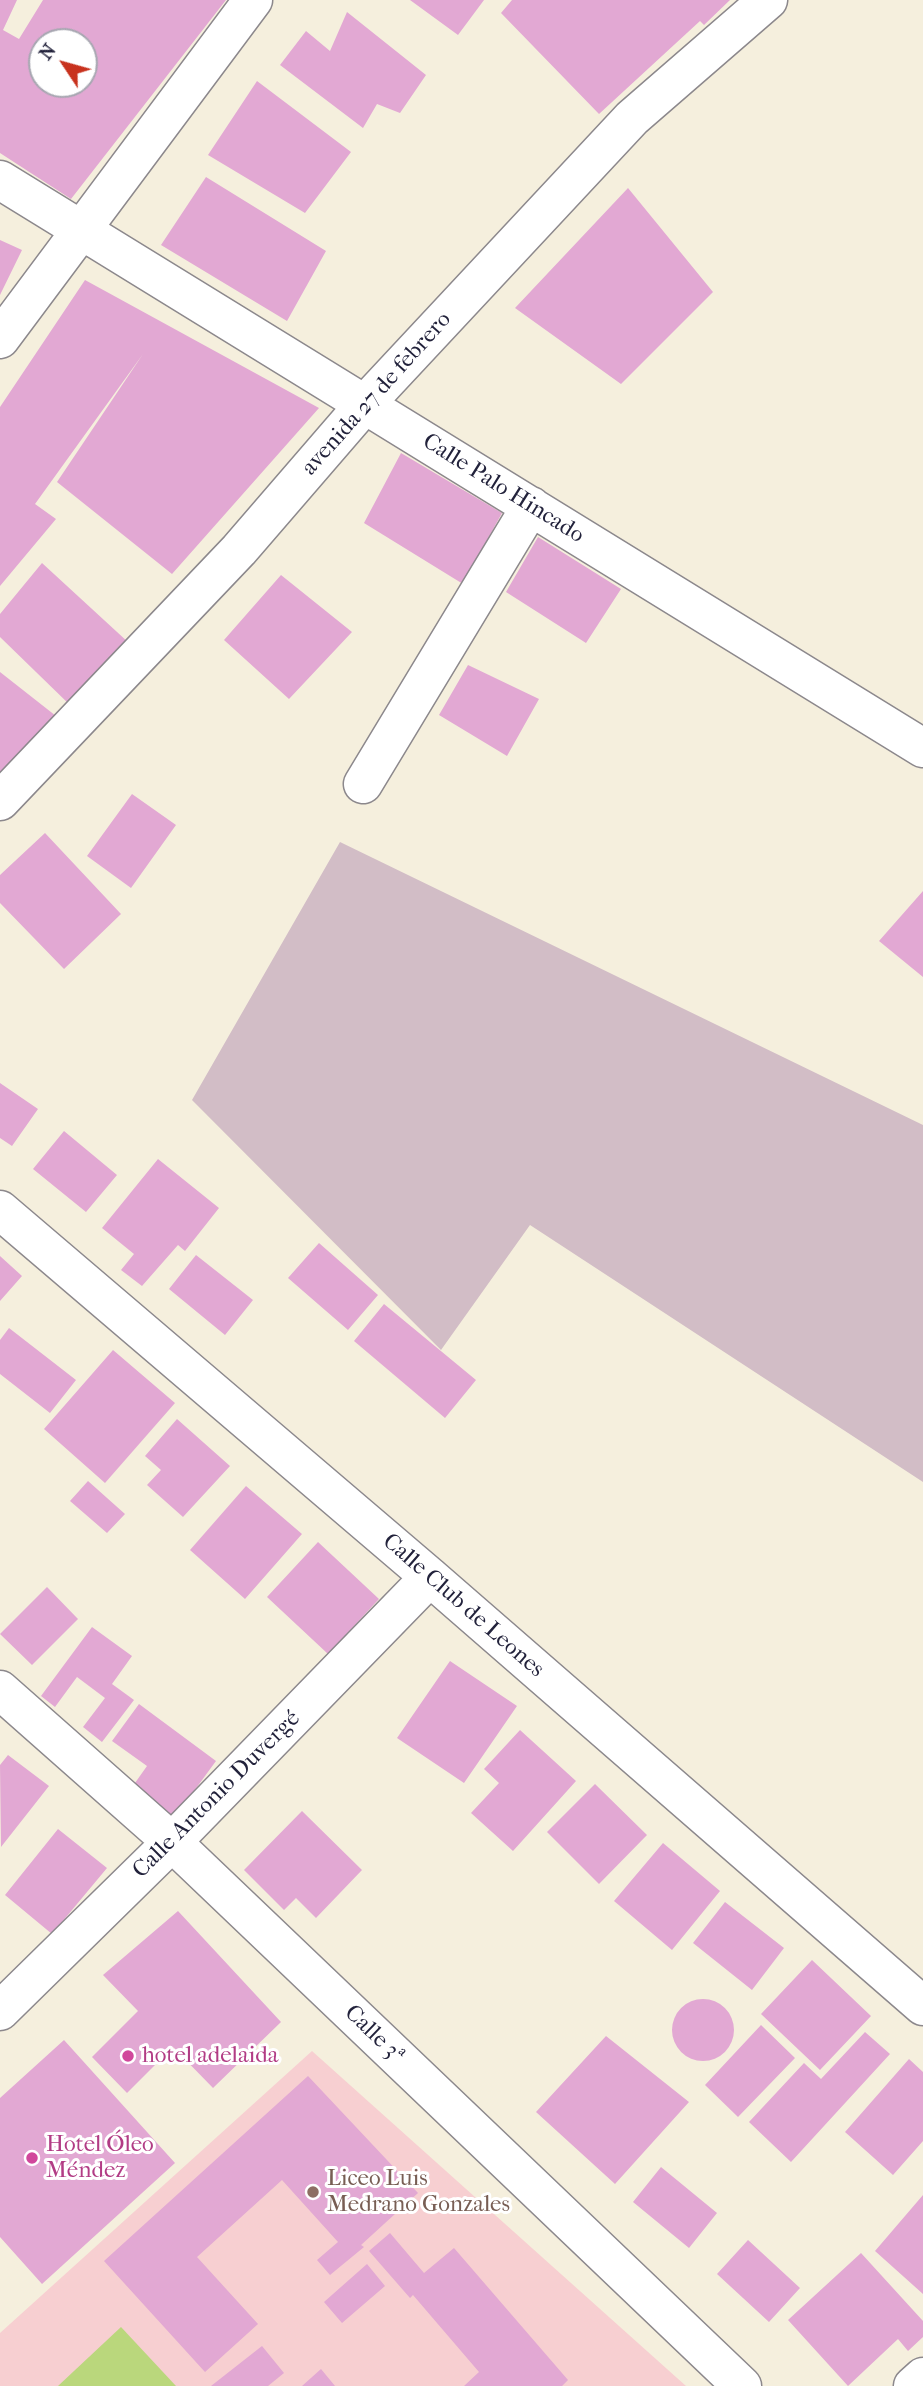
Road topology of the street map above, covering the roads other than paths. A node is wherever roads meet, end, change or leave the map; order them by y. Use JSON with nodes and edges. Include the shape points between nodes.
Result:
{"nodes":[{"id":1,"x":253,"y":0,"type":"edge"},
{"id":2,"x":768,"y":0,"type":"edge"},
{"id":3,"x":0,"y":180,"type":"edge"},
{"id":4,"x":82,"y":231,"type":"junction"},
{"id":5,"x":0,"y":339,"type":"edge"},
{"id":6,"x":365,"y":404,"type":"junction"},
{"id":7,"x":531,"y":506,"type":"junction"},
{"id":8,"x":923,"y":748,"type":"edge"},
{"id":9,"x":363,"y":784,"type":"dead end"},
{"id":10,"x":0,"y":801,"type":"edge"},
{"id":11,"x":0,"y":1210,"type":"edge"},
{"id":12,"x":430,"y":1577,"type":"junction"},
{"id":13,"x":0,"y":1690,"type":"edge"},
{"id":14,"x":172,"y":1842,"type":"junction"},
{"id":15,"x":923,"y":2006,"type":"edge"},
{"id":16,"x":0,"y":2011,"type":"edge"},
{"id":17,"x":923,"y":2377,"type":"edge"},
{"id":18,"x":742,"y":2386,"type":"edge"},
{"id":19,"x":914,"y":2386,"type":"edge"}],
"edges":[{"from":1,"to":4,"type":"street"},
{"from":2,"to":6,"type":"street","name":"avenida 27 de febrero","via":[[632,118]]},
{"from":3,"to":4,"type":"street","name":"Calle Palo Hincado"},
{"from":4,"to":5,"type":"street"},
{"from":4,"to":6,"type":"street","name":"Calle Palo Hincado"},
{"from":6,"to":7,"type":"street","name":"Calle Palo Hincado"},
{"from":6,"to":10,"type":"street","name":"avenida 27 de febrero","via":[[239,550]]},
{"from":7,"to":8,"type":"street","name":"Calle Palo Hincado"},
{"from":7,"to":9,"type":"street"},
{"from":11,"to":12,"type":"street","name":"Calle Club de Leones"},
{"from":12,"to":14,"type":"street","name":"Calle Antonio Duvergé"},
{"from":12,"to":15,"type":"street","name":"Calle Club de Leones"},
{"from":13,"to":14,"type":"street","name":"Calle 3ª"},
{"from":14,"to":16,"type":"street","name":"Calle Antonio Duvergé"},
{"from":14,"to":18,"type":"street","name":"Calle 3ª"},
{"from":17,"to":19,"type":"street"}]}
